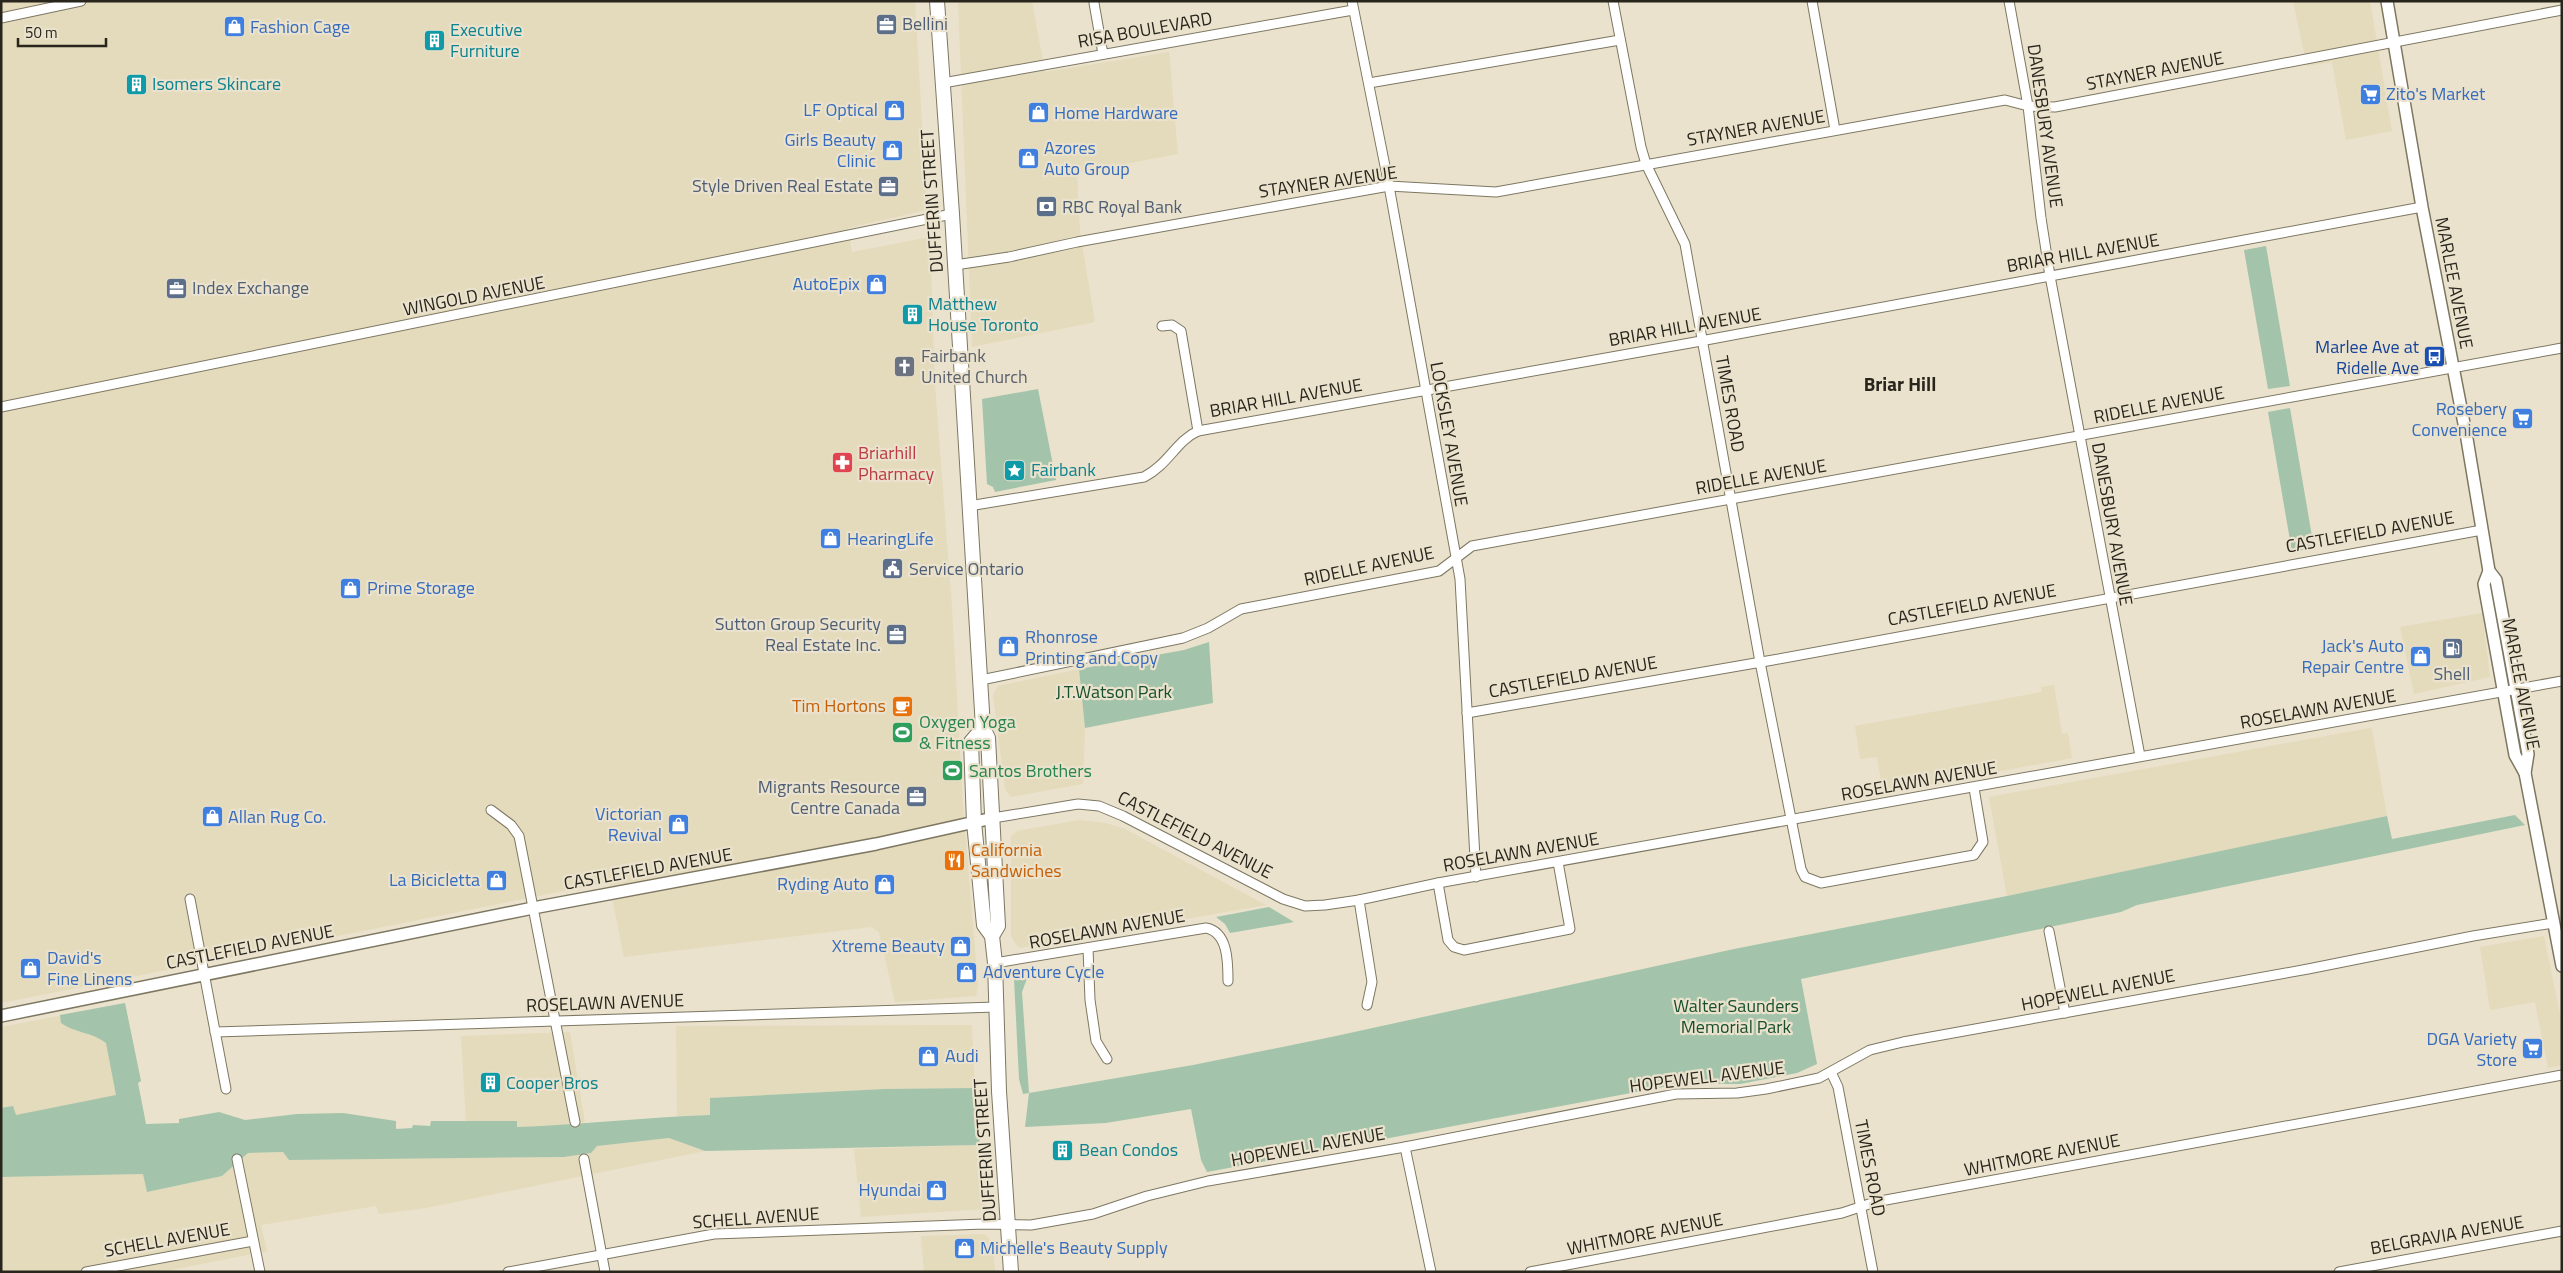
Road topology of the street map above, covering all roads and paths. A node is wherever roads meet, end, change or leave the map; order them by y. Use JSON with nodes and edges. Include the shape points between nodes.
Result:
{"nodes":[{"id":1,"x":81,"y":1,"type":"edge"},
{"id":2,"x":937,"y":1,"type":"edge"},
{"id":3,"x":1613,"y":1,"type":"edge"},
{"id":4,"x":1812,"y":1,"type":"edge"},
{"id":5,"x":2009,"y":1,"type":"edge"},
{"id":6,"x":2387,"y":1,"type":"edge"},
{"id":7,"x":1094,"y":3,"type":"dead end"},
{"id":8,"x":1353,"y":6,"type":"edge"},
{"id":9,"x":2562,"y":10,"type":"edge"},
{"id":10,"x":1,"y":18,"type":"edge"},
{"id":11,"x":1620,"y":40,"type":"junction"},
{"id":12,"x":2394,"y":41,"type":"junction"},
{"id":13,"x":1103,"y":54,"type":"junction"},
{"id":14,"x":943,"y":83,"type":"junction"},
{"id":15,"x":1368,"y":83,"type":"junction"},
{"id":16,"x":2028,"y":106,"type":"junction"},
{"id":17,"x":1835,"y":130,"type":"junction"},
{"id":18,"x":1646,"y":164,"type":"junction"},
{"id":19,"x":1389,"y":186,"type":"junction"},
{"id":20,"x":2422,"y":207,"type":"junction"},
{"id":21,"x":952,"y":214,"type":"junction"},
{"id":22,"x":955,"y":265,"type":"junction"},
{"id":23,"x":2050,"y":276,"type":"junction"},
{"id":24,"x":1162,"y":326,"type":"dead end"},
{"id":25,"x":1702,"y":340,"type":"junction"},
{"id":26,"x":2562,"y":348,"type":"edge"},
{"id":27,"x":2452,"y":368,"type":"junction"},
{"id":28,"x":1425,"y":390,"type":"junction"},
{"id":29,"x":1,"y":407,"type":"edge"},
{"id":30,"x":1198,"y":431,"type":"junction"},
{"id":31,"x":2080,"y":437,"type":"junction"},
{"id":32,"x":1730,"y":499,"type":"junction"},
{"id":33,"x":969,"y":506,"type":"junction"},
{"id":34,"x":2482,"y":530,"type":"junction"},
{"id":35,"x":1456,"y":558,"type":"junction"},
{"id":36,"x":2489,"y":571,"type":"junction"},
{"id":37,"x":2109,"y":598,"type":"junction"},
{"id":38,"x":1760,"y":662,"type":"junction"},
{"id":39,"x":981,"y":680,"type":"junction"},
{"id":40,"x":2562,"y":681,"type":"edge"},
{"id":41,"x":2517,"y":688,"type":"junction"},
{"id":42,"x":2504,"y":690,"type":"junction"},
{"id":43,"x":1467,"y":712,"type":"junction"},
{"id":44,"x":983,"y":728,"type":"junction"},
{"id":45,"x":2140,"y":756,"type":"junction"},
{"id":46,"x":2525,"y":772,"type":"junction"},
{"id":47,"x":1974,"y":788,"type":"junction"},
{"id":48,"x":490,"y":810,"type":"dead end"},
{"id":49,"x":993,"y":818,"type":"junction"},
{"id":50,"x":1791,"y":820,"type":"junction"},
{"id":51,"x":974,"y":822,"type":"junction"},
{"id":52,"x":1558,"y":862,"type":"junction"},
{"id":53,"x":1476,"y":877,"type":"junction"},
{"id":54,"x":1438,"y":883,"type":"junction"},
{"id":55,"x":190,"y":899,"type":"dead end"},
{"id":56,"x":1283,"y":900,"type":"joint"},
{"id":57,"x":1359,"y":900,"type":"junction"},
{"id":58,"x":533,"y":908,"type":"junction"},
{"id":59,"x":2553,"y":923,"type":"junction"},
{"id":60,"x":2049,"y":931,"type":"dead end"},
{"id":61,"x":992,"y":936,"type":"junction"},
{"id":62,"x":1088,"y":948,"type":"junction"},
{"id":63,"x":995,"y":963,"type":"junction"},
{"id":64,"x":2562,"y":966,"type":"edge"},
{"id":65,"x":204,"y":974,"type":"junction"},
{"id":66,"x":1228,"y":981,"type":"dead end"},
{"id":67,"x":1367,"y":1005,"type":"dead end"},
{"id":68,"x":996,"y":1008,"type":"junction"},
{"id":69,"x":2065,"y":1014,"type":"junction"},
{"id":70,"x":1,"y":1016,"type":"edge"},
{"id":71,"x":556,"y":1021,"type":"junction"},
{"id":72,"x":215,"y":1032,"type":"junction"},
{"id":73,"x":1107,"y":1059,"type":"dead end"},
{"id":74,"x":1831,"y":1072,"type":"junction"},
{"id":75,"x":2562,"y":1075,"type":"edge"},
{"id":76,"x":226,"y":1089,"type":"dead end"},
{"id":77,"x":575,"y":1122,"type":"dead end"},
{"id":78,"x":1405,"y":1147,"type":"junction"},
{"id":79,"x":236,"y":1159,"type":"dead end"},
{"id":80,"x":584,"y":1159,"type":"dead end"},
{"id":81,"x":1860,"y":1207,"type":"junction"},
{"id":82,"x":1008,"y":1225,"type":"junction"},
{"id":83,"x":2562,"y":1230,"type":"edge"},
{"id":84,"x":253,"y":1241,"type":"junction"},
{"id":85,"x":602,"y":1254,"type":"junction"},
{"id":86,"x":89,"y":1271,"type":"edge"},
{"id":87,"x":260,"y":1272,"type":"edge"},
{"id":88,"x":508,"y":1272,"type":"edge"},
{"id":89,"x":605,"y":1272,"type":"edge"},
{"id":90,"x":1011,"y":1272,"type":"edge"},
{"id":91,"x":1431,"y":1272,"type":"edge"},
{"id":92,"x":1530,"y":1272,"type":"edge"},
{"id":93,"x":1872,"y":1272,"type":"edge"},
{"id":94,"x":2339,"y":1272,"type":"edge"}],
"edges":[{"from":1,"to":10,"type":"street"},
{"from":2,"to":14,"type":"main road","name":"DUFFERIN STREET"},
{"from":3,"to":11,"type":"street","name":"TIMES ROAD"},
{"from":4,"to":17,"type":"street"},
{"from":5,"to":16,"type":"street","name":"DANESBURY AVENUE"},
{"from":6,"to":12,"type":"street","name":"MARLEE AVENUE"},
{"from":7,"to":13,"type":"street"},
{"from":8,"to":13,"type":"street","name":"RISA BOULEVARD"},
{"from":8,"to":15,"type":"street","name":"LOCKSLEY AVENUE"},
{"from":9,"to":12,"type":"street","name":"STAYNER AVENUE"},
{"from":11,"to":15,"type":"street"},
{"from":11,"to":18,"type":"street","name":"TIMES ROAD"},
{"from":12,"to":16,"type":"street","name":"STAYNER AVENUE","via":[[2055,107]]},
{"from":12,"to":20,"type":"street","name":"MARLEE AVENUE"},
{"from":13,"to":14,"type":"street","name":"RISA BOULEVARD"},
{"from":14,"to":21,"type":"main road","name":"DUFFERIN STREET"},
{"from":15,"to":19,"type":"street","name":"LOCKSLEY AVENUE"},
{"from":16,"to":17,"type":"street","name":"STAYNER AVENUE","via":[[2005,100]]},
{"from":16,"to":23,"type":"street","name":"DANESBURY AVENUE"},
{"from":17,"to":18,"type":"street","name":"STAYNER AVENUE"},
{"from":18,"to":19,"type":"street","name":"STAYNER AVENUE","via":[[1496,192]]},
{"from":18,"to":25,"type":"street","name":"TIMES ROAD","via":[[1685,244]]},
{"from":19,"to":22,"type":"street","name":"STAYNER AVENUE"},
{"from":19,"to":28,"type":"street","name":"LOCKSLEY AVENUE"},
{"from":20,"to":23,"type":"street","name":"BRIAR HILL AVENUE"},
{"from":20,"to":27,"type":"street","name":"MARLEE AVENUE"},
{"from":21,"to":22,"type":"main road","name":"DUFFERIN STREET"},
{"from":21,"to":29,"type":"street","name":"WINGOLD AVENUE"},
{"from":22,"to":33,"type":"main road","name":"DUFFERIN STREET"},
{"from":23,"to":25,"type":"street","name":"BRIAR HILL AVENUE"},
{"from":23,"to":31,"type":"street","name":"DANESBURY AVENUE"},
{"from":24,"to":30,"type":"street","via":[[1172,325],[1181,331]]},
{"from":25,"to":28,"type":"street","name":"BRIAR HILL AVENUE"},
{"from":25,"to":32,"type":"street","name":"TIMES ROAD"},
{"from":26,"to":27,"type":"street","name":"RIDELLE AVENUE"},
{"from":27,"to":31,"type":"street","name":"RIDELLE AVENUE"},
{"from":27,"to":34,"type":"street","name":"MARLEE AVENUE"},
{"from":28,"to":30,"type":"street","name":"BRIAR HILL AVENUE"},
{"from":28,"to":35,"type":"street","name":"LOCKSLEY AVENUE"},
{"from":30,"to":33,"type":"street","name":"BRIAR HILL AVENUE","via":[[1185,438],[1163,465],[1144,477]]},
{"from":31,"to":32,"type":"street","name":"RIDELLE AVENUE"},
{"from":31,"to":37,"type":"street","name":"DANESBURY AVENUE"},
{"from":32,"to":35,"type":"street","name":"RIDELLE AVENUE","via":[[1472,546]]},
{"from":32,"to":38,"type":"street","name":"TIMES ROAD"},
{"from":33,"to":39,"type":"main road","name":"DUFFERIN STREET"},
{"from":34,"to":36,"type":"street","name":"MARLEE AVENUE"},
{"from":34,"to":37,"type":"street","name":"CASTLEFIELD AVENUE"},
{"from":35,"to":39,"type":"street","name":"RIDELLE AVENUE","via":[[1439,571],[1241,609],[1183,638]]},
{"from":35,"to":43,"type":"street","name":"LOCKSLEY AVENUE"},
{"from":36,"to":41,"type":"street","name":"MARLEE AVENUE","via":[[2496,580]]},
{"from":36,"to":42,"type":"street","name":"MARLEE AVENUE","via":[[2484,584]]},
{"from":37,"to":38,"type":"street","name":"CASTLEFIELD AVENUE"},
{"from":37,"to":45,"type":"street","name":"DANESBURY AVENUE"},
{"from":38,"to":43,"type":"street","name":"CASTLEFIELD AVENUE"},
{"from":38,"to":50,"type":"street","name":"TIMES ROAD"},
{"from":39,"to":44,"type":"main road","name":"DUFFERIN STREET"},
{"from":40,"to":41,"type":"street","name":"ROSELAWN AVENUE"},
{"from":41,"to":42,"type":"street","name":"ROSELAWN AVENUE"},
{"from":41,"to":46,"type":"street","name":"MARLEE AVENUE","via":[[2528,754]]},
{"from":42,"to":45,"type":"street","name":"ROSELAWN AVENUE"},
{"from":42,"to":46,"type":"street","name":"MARLEE AVENUE","via":[[2515,756]]},
{"from":43,"to":53,"type":"street","name":"LOCKSLEY AVENUE"},
{"from":44,"to":49,"type":"main road","name":"DUFFERIN STREET","via":[[988,738]]},
{"from":44,"to":51,"type":"main road","name":"DUFFERIN STREET","via":[[971,742]]},
{"from":45,"to":47,"type":"street","name":"ROSELAWN AVENUE"},
{"from":46,"to":59,"type":"street","name":"MARLEE AVENUE"},
{"from":47,"to":50,"type":"street","name":"ROSELAWN AVENUE"},
{"from":47,"to":50,"type":"street","name":"TIMES ROAD","via":[[1983,842],[1974,855],[1821,883],[1805,877]]},
{"from":48,"to":58,"type":"street","via":[[511,825],[519,836]]},
{"from":49,"to":51,"type":"street","name":"CASTLEFIELD AVENUE"},
{"from":49,"to":56,"type":"street","name":"CASTLEFIELD AVENUE","via":[[1071,804],[1099,806]]},
{"from":49,"to":61,"type":"main road","name":"DUFFERIN STREET","via":[[998,926]]},
{"from":50,"to":52,"type":"street","name":"ROSELAWN AVENUE"},
{"from":51,"to":58,"type":"street","name":"CASTLEFIELD AVENUE","via":[[876,844]]},
{"from":51,"to":61,"type":"main road","name":"DUFFERIN STREET","via":[[984,925]]},
{"from":52,"to":53,"type":"street","name":"ROSELAWN AVENUE"},
{"from":52,"to":54,"type":"street","via":[[1570,929],[1458,949],[1448,940]]},
{"from":53,"to":54,"type":"street","name":"ROSELAWN AVENUE"},
{"from":54,"to":57,"type":"street","name":"ROSELAWN AVENUE"},
{"from":55,"to":65,"type":"street"},
{"from":56,"to":57,"type":"street","name":"ROSELAWN AVENUE","via":[[1305,906]]},
{"from":57,"to":67,"type":"street","via":[[1372,982]]},
{"from":58,"to":65,"type":"street","name":"CASTLEFIELD AVENUE"},
{"from":58,"to":71,"type":"street"},
{"from":59,"to":64,"type":"street","name":"MARLEE AVENUE"},
{"from":59,"to":69,"type":"street","name":"HOPEWELL AVENUE"},
{"from":60,"to":69,"type":"street"},
{"from":61,"to":63,"type":"main road","name":"DUFFERIN STREET"},
{"from":62,"to":63,"type":"street","name":"ROSELAWN AVENUE"},
{"from":62,"to":66,"type":"street","name":"ROSELAWN AVENUE","via":[[1206,928],[1215,930],[1221,936],[1228,963]]},
{"from":62,"to":73,"type":"street","via":[[1096,1041]]},
{"from":63,"to":68,"type":"main road","name":"DUFFERIN STREET"},
{"from":65,"to":70,"type":"street","name":"CASTLEFIELD AVENUE"},
{"from":65,"to":72,"type":"street"},
{"from":68,"to":71,"type":"street","name":"ROSELAWN AVENUE"},
{"from":68,"to":82,"type":"main road","name":"DUFFERIN STREET"},
{"from":69,"to":74,"type":"street","name":"HOPEWELL AVENUE","via":[[1870,1050]]},
{"from":71,"to":72,"type":"street","name":"ROSELAWN AVENUE"},
{"from":71,"to":77,"type":"street"},
{"from":72,"to":76,"type":"street"},
{"from":74,"to":78,"type":"street","name":"HOPEWELL AVENUE","via":[[1819,1078],[1766,1089],[1676,1094]]},
{"from":74,"to":81,"type":"street","name":"TIMES ROAD","via":[[1838,1087]]},
{"from":75,"to":81,"type":"street","name":"WHITMORE AVENUE"},
{"from":78,"to":82,"type":"street","name":"HOPEWELL AVENUE","via":[[1208,1181],[1093,1214],[1031,1225]]},
{"from":78,"to":91,"type":"street"},
{"from":79,"to":84,"type":"street"},
{"from":80,"to":85,"type":"street"},
{"from":81,"to":92,"type":"street","name":"WHITMORE AVENUE"},
{"from":81,"to":93,"type":"street","name":"TIMES ROAD"},
{"from":82,"to":85,"type":"street","name":"SCHELL AVENUE","via":[[714,1234]]},
{"from":82,"to":90,"type":"main road","name":"DUFFERIN STREET"},
{"from":83,"to":94,"type":"street","name":"BELGRAVIA AVENUE"},
{"from":84,"to":86,"type":"street","name":"SCHELL AVENUE"},
{"from":84,"to":87,"type":"street"},
{"from":85,"to":88,"type":"street","name":"SCHELL AVENUE"},
{"from":85,"to":89,"type":"street"}]}
